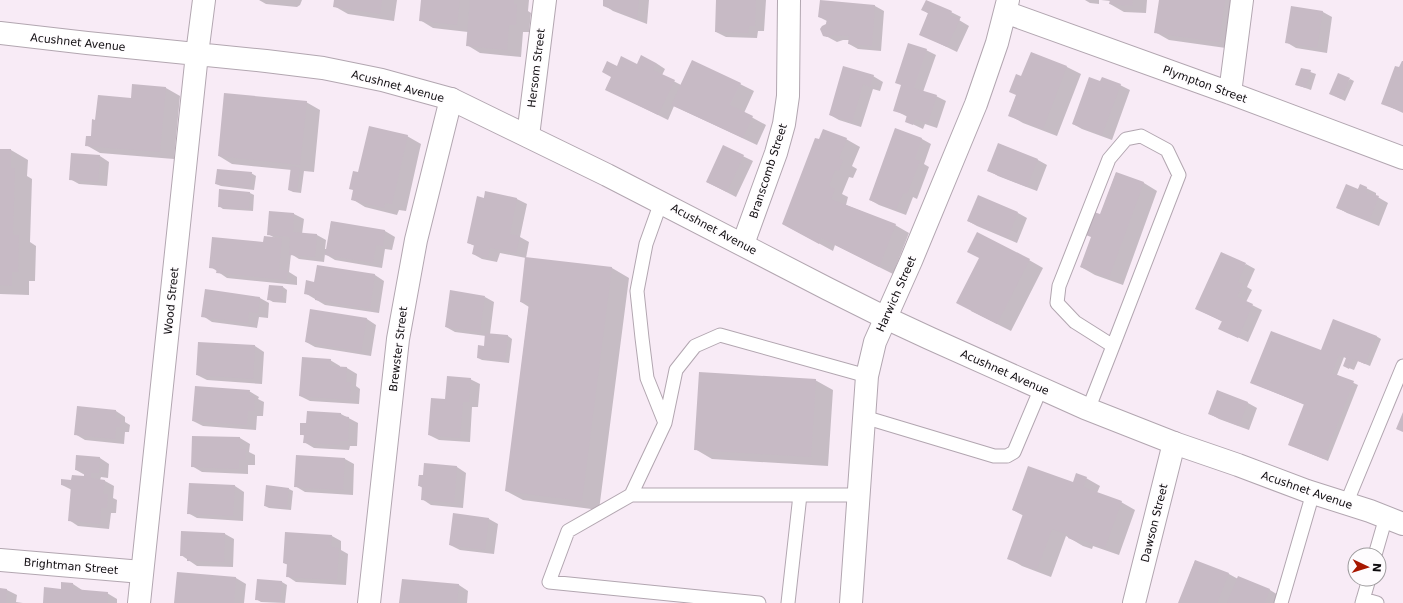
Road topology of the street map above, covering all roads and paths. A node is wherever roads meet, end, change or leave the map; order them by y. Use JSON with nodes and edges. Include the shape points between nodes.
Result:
{"nodes":[{"id":1,"x":204,"y":0,"type":"edge"},
{"id":2,"x":545,"y":0,"type":"edge"},
{"id":3,"x":789,"y":0,"type":"edge"},
{"id":4,"x":1242,"y":0,"type":"edge"},
{"id":5,"x":1007,"y":6,"type":"edge"},
{"id":6,"x":0,"y":33,"type":"edge"},
{"id":7,"x":197,"y":54,"type":"junction"},
{"id":8,"x":1230,"y":92,"type":"junction"},
{"id":9,"x":451,"y":99,"type":"junction"},
{"id":10,"x":528,"y":136,"type":"junction"},
{"id":11,"x":1403,"y":158,"type":"edge"},
{"id":12,"x":661,"y":202,"type":"junction"},
{"id":13,"x":743,"y":244,"type":"junction"},
{"id":14,"x":886,"y":318,"type":"junction"},
{"id":15,"x":1112,"y":346,"type":"junction"},
{"id":16,"x":1403,"y":366,"type":"edge"},
{"id":17,"x":867,"y":376,"type":"junction"},
{"id":18,"x":1041,"y":388,"type":"junction"},
{"id":19,"x":1088,"y":410,"type":"junction"},
{"id":20,"x":864,"y":417,"type":"junction"},
{"id":21,"x":665,"y":423,"type":"junction"},
{"id":22,"x":1174,"y":443,"type":"junction"},
{"id":23,"x":1313,"y":493,"type":"junction"},
{"id":24,"x":800,"y":495,"type":"junction"},
{"id":25,"x":858,"y":495,"type":"junction"},
{"id":26,"x":630,"y":496,"type":"junction"},
{"id":27,"x":1346,"y":504,"type":"junction"},
{"id":28,"x":1394,"y":521,"type":"edge"},
{"id":29,"x":1379,"y":547,"type":"edge"},
{"id":30,"x":0,"y":560,"type":"edge"},
{"id":31,"x":142,"y":572,"type":"junction"},
{"id":32,"x":1366,"y":587,"type":"edge"},
{"id":33,"x":708,"y":601,"type":"edge"},
{"id":34,"x":1362,"y":601,"type":"edge"},
{"id":35,"x":139,"y":603,"type":"edge"},
{"id":36,"x":369,"y":603,"type":"edge"},
{"id":37,"x":759,"y":603,"type":"edge"},
{"id":38,"x":788,"y":603,"type":"edge"},
{"id":39,"x":851,"y":603,"type":"edge"},
{"id":40,"x":1134,"y":603,"type":"edge"},
{"id":41,"x":1281,"y":603,"type":"edge"},
{"id":42,"x":1378,"y":603,"type":"edge"}],
"edges":[{"from":1,"to":7,"type":"street","name":"Wood Street"},
{"from":2,"to":10,"type":"street","name":"Hersom Street"},
{"from":3,"to":13,"type":"street","name":"Branscomb Street","via":[[788,96],[784,124]]},
{"from":4,"to":8,"type":"street"},
{"from":5,"to":8,"type":"street","name":"Plympton Street"},
{"from":5,"to":14,"type":"street","name":"Harwich Street","via":[[976,104]]},
{"from":6,"to":7,"type":"street","name":"Acushnet Avenue"},
{"from":7,"to":9,"type":"street","name":"Acushnet Avenue","via":[[352,73]]},
{"from":7,"to":31,"type":"street","name":"Wood Street"},
{"from":8,"to":11,"type":"street","name":"Plympton Street"},
{"from":9,"to":10,"type":"street","name":"Acushnet Avenue"},
{"from":9,"to":36,"type":"street","name":"Brewster Street","via":[[416,240],[398,339]]},
{"from":10,"to":12,"type":"street","name":"Acushnet Avenue"},
{"from":12,"to":13,"type":"street","name":"Acushnet Avenue"},
{"from":12,"to":21,"type":"lane","via":[[646,244],[637,291],[647,378]]},
{"from":13,"to":14,"type":"street","name":"Acushnet Avenue"},
{"from":14,"to":17,"type":"street","name":"Harwich Street","via":[[875,342]]},
{"from":14,"to":18,"type":"street","name":"Acushnet Avenue"},
{"from":15,"to":15,"type":"lane","via":[[1179,175],[1167,150],[1141,136],[1126,139],[1109,159],[1059,286],[1057,303],[1076,322]]},
{"from":15,"to":19,"type":"lane"},
{"from":16,"to":27,"type":"lane"},
{"from":17,"to":20,"type":"street","name":"Harwich Street"},
{"from":17,"to":21,"type":"lane","via":[[720,335],[695,346],[676,370]]},
{"from":18,"to":19,"type":"street","name":"Acushnet Avenue"},
{"from":18,"to":20,"type":"lane","via":[[1014,452],[1007,456],[994,456]]},
{"from":19,"to":22,"type":"street","name":"Acushnet Avenue"},
{"from":20,"to":25,"type":"street","name":"Harwich Street"},
{"from":21,"to":26,"type":"lane"},
{"from":22,"to":23,"type":"street","name":"Acushnet Avenue"},
{"from":22,"to":40,"type":"street","name":"Dawson Street"},
{"from":23,"to":27,"type":"street","name":"Acushnet Avenue"},
{"from":23,"to":41,"type":"lane"},
{"from":24,"to":25,"type":"lane"},
{"from":24,"to":26,"type":"lane"},
{"from":24,"to":38,"type":"lane"},
{"from":25,"to":39,"type":"street","name":"Harwich Street"},
{"from":26,"to":33,"type":"lane","via":[[568,531],[549,582]]},
{"from":27,"to":28,"type":"street","name":"Acushnet Avenue"},
{"from":28,"to":29,"type":"lane"},
{"from":30,"to":31,"type":"street","name":"Brightman Street"},
{"from":31,"to":35,"type":"street","name":"Wood Street"},
{"from":32,"to":34,"type":"lane"},
{"from":33,"to":37,"type":"lane"},
{"from":34,"to":42,"type":"lane"}]}
